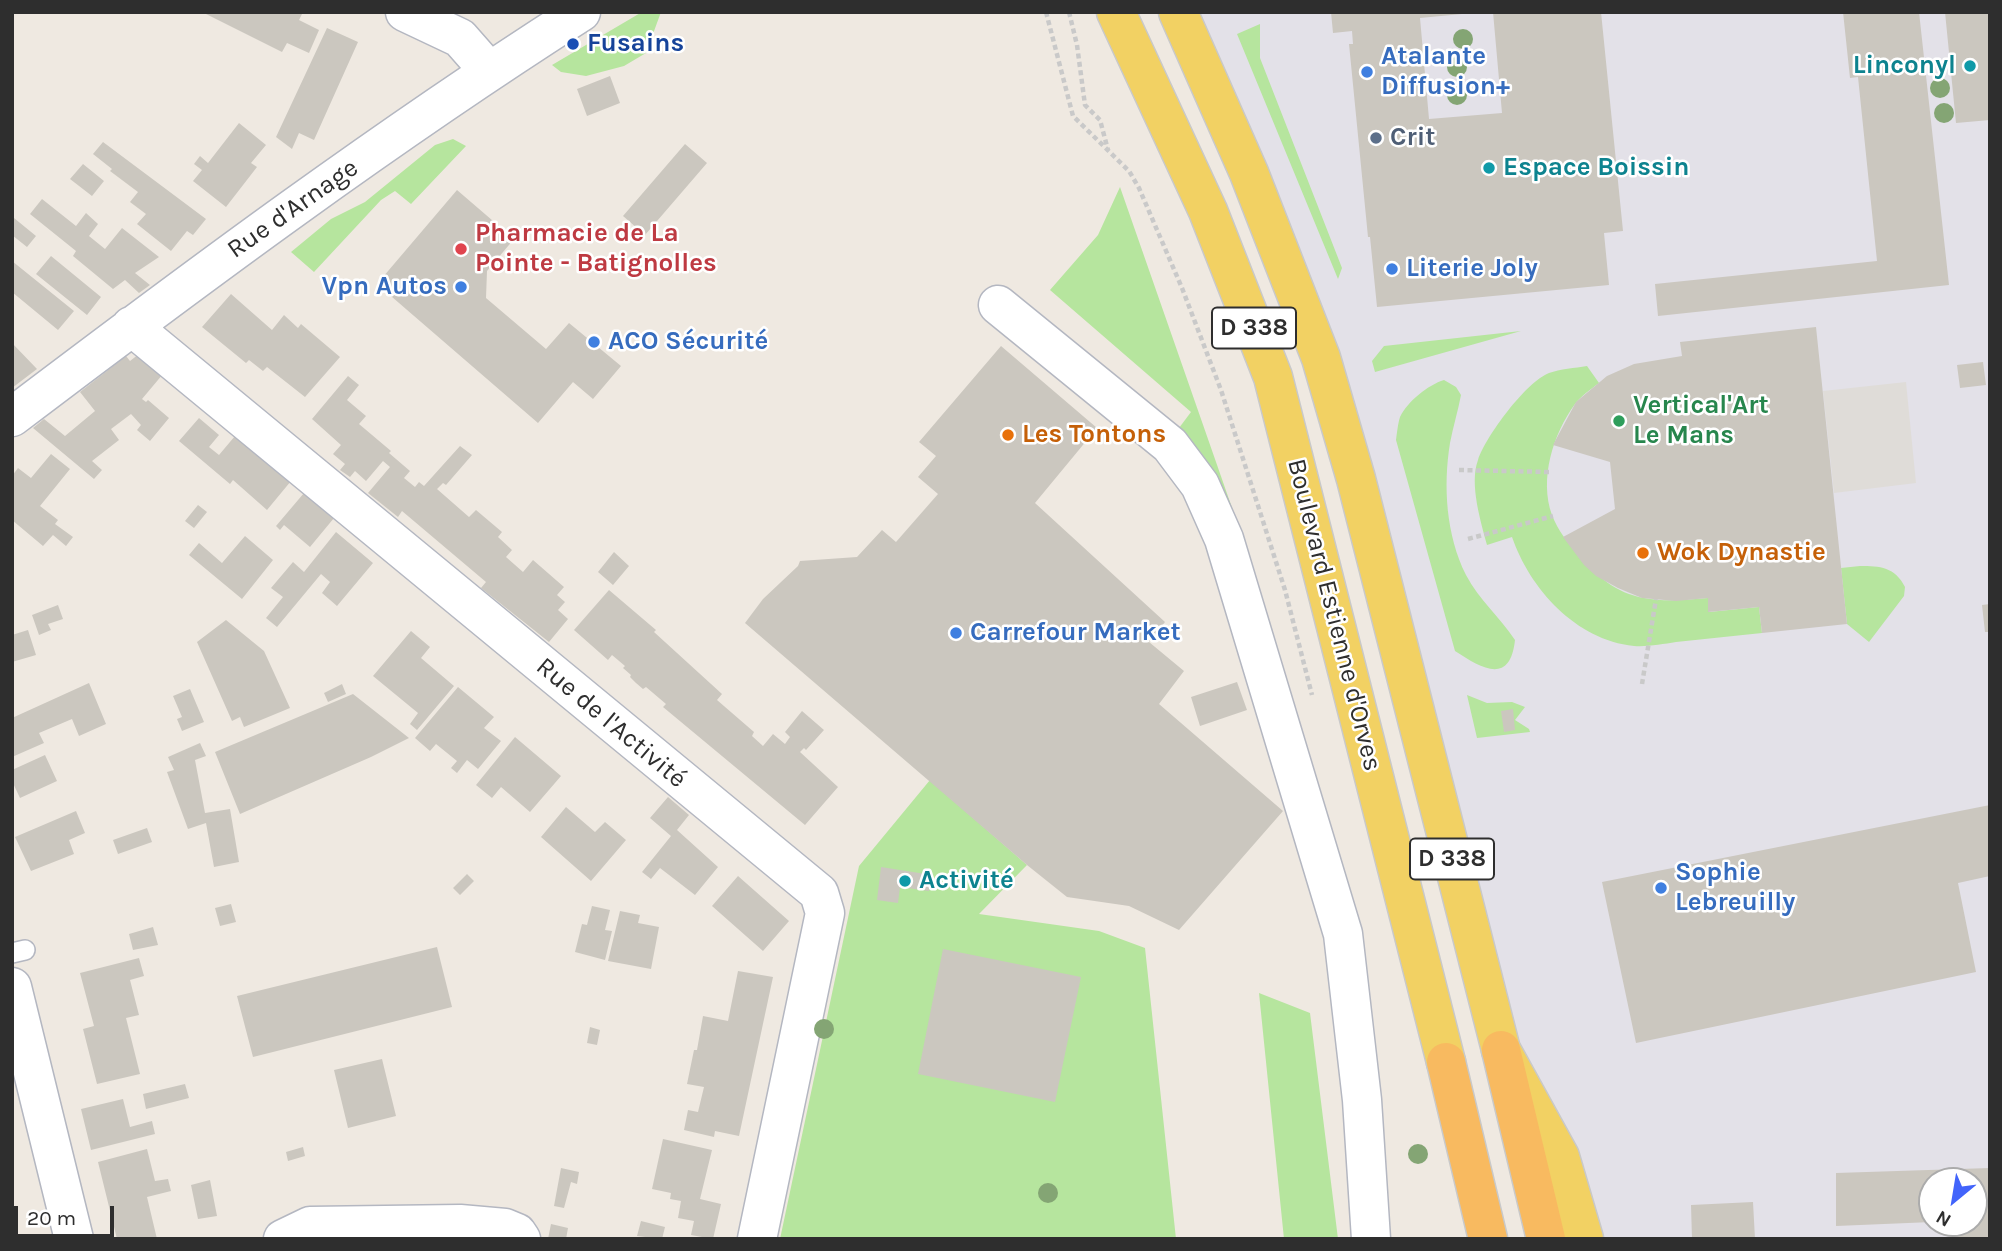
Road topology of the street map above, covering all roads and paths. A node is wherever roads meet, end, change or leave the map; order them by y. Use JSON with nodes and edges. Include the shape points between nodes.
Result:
{"nodes":[{"id":1,"x":405,"y":12,"type":"edge"},
{"id":2,"x":581,"y":12,"type":"edge"},
{"id":3,"x":1069,"y":12,"type":"edge"},
{"id":4,"x":1116,"y":12,"type":"edge"},
{"id":5,"x":1178,"y":12,"type":"edge"},
{"id":6,"x":489,"y":71,"type":"junction"},
{"id":7,"x":1109,"y":151,"type":"dead end"},
{"id":8,"x":998,"y":305,"type":"dead end"},
{"id":9,"x":131,"y":326,"type":"junction"},
{"id":10,"x":12,"y":417,"type":"edge"},
{"id":11,"x":1460,"y":470,"type":"dead end"},
{"id":12,"x":1549,"y":472,"type":"dead end"},
{"id":13,"x":1553,"y":516,"type":"dead end"},
{"id":14,"x":1468,"y":539,"type":"dead end"},
{"id":15,"x":1656,"y":599,"type":"dead end"},
{"id":16,"x":1642,"y":684,"type":"dead end"},
{"id":17,"x":12,"y":987,"type":"edge"},
{"id":18,"x":1501,"y":1050,"type":"junction"},
{"id":19,"x":1447,"y":1062,"type":"joint"},
{"id":20,"x":1461,"y":1128,"type":"junction"},
{"id":21,"x":74,"y":1239,"type":"edge"},
{"id":22,"x":284,"y":1239,"type":"edge"},
{"id":23,"x":521,"y":1239,"type":"edge"},
{"id":24,"x":757,"y":1239,"type":"edge"},
{"id":25,"x":1371,"y":1239,"type":"edge"},
{"id":26,"x":1476,"y":1239,"type":"edge"},
{"id":27,"x":1488,"y":1239,"type":"edge"},
{"id":28,"x":1546,"y":1239,"type":"edge"},
{"id":29,"x":1584,"y":1239,"type":"edge"}],
"edges":[{"from":1,"to":6,"type":"street","via":[[460,38]]},
{"from":2,"to":6,"type":"street","name":"Rue d'Arnage"},
{"from":3,"to":7,"type":"path","via":[[1085,105],[1100,120]]},
{"from":4,"to":19,"type":"main road","name":"Boulevard Estienne d'Orves","number":"D 338","via":[[1203,199],[1273,377]]},
{"from":5,"to":18,"type":"main road","name":"Boulevard Estienne d'Orves","number":"D 338","via":[[1249,173],[1321,358]]},
{"from":6,"to":9,"type":"street","name":"Rue d'Arnage"},
{"from":8,"to":25,"type":"street","via":[[1170,445],[1200,485],[1224,539],[1343,934],[1362,1100]]},
{"from":9,"to":10,"type":"street","name":"Rue d'Arnage"},
{"from":9,"to":24,"type":"street","name":"Rue de l'Activité","via":[[819,893],[825,913]]},
{"from":11,"to":12,"type":"path"},
{"from":13,"to":14,"type":"path"},
{"from":15,"to":16,"type":"path"},
{"from":17,"to":21,"type":"street"},
{"from":18,"to":28,"type":"highway","name":"Boulevard Estienne d'Orves","number":"D 338"},
{"from":18,"to":29,"type":"main road","via":[[1560,1157]]},
{"from":19,"to":20,"type":"highway","name":"Boulevard Estienne d'Orves","number":"D 338"},
{"from":20,"to":26,"type":"main road"},
{"from":20,"to":27,"type":"highway","name":"Boulevard Estienne d'Orves","number":"D 338"},
{"from":22,"to":23,"type":"street","via":[[310,1226],[460,1224],[505,1228]]}]}
